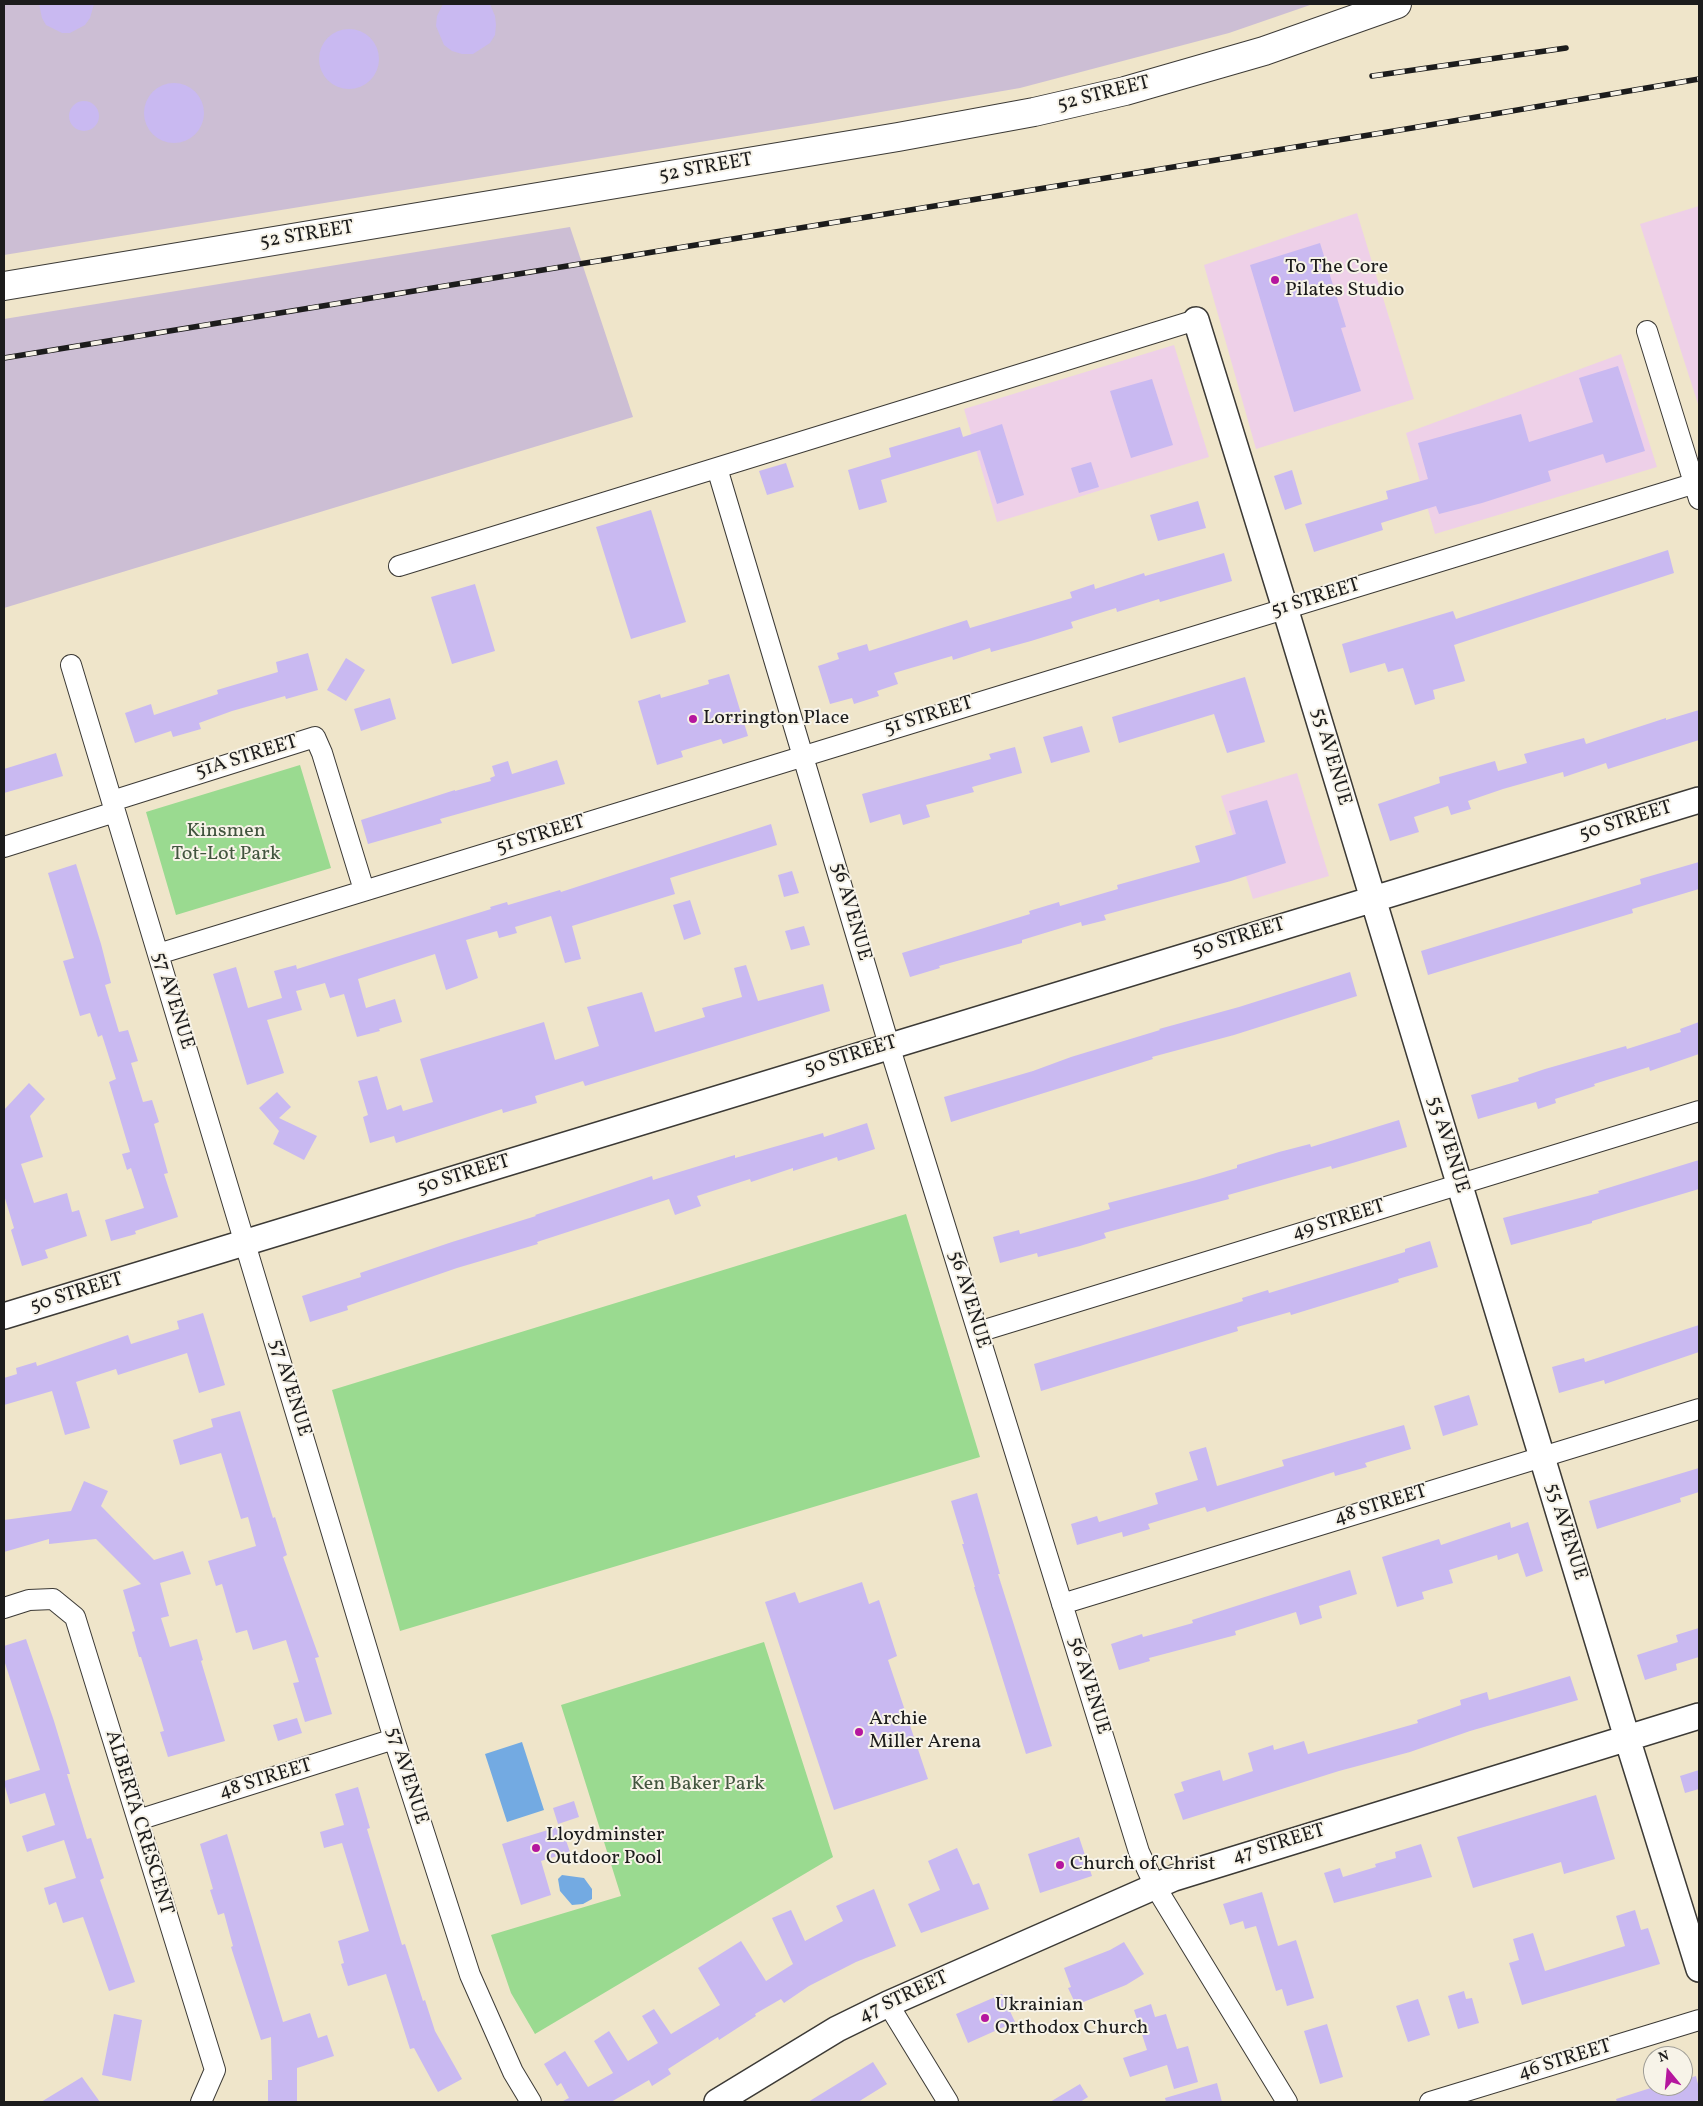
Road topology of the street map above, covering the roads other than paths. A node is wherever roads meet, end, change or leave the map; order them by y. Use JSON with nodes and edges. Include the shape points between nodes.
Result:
{"nodes":[{"id":1,"x":1398,"y":4,"type":"edge"},
{"id":2,"x":4,"y":286,"type":"edge"},
{"id":3,"x":1196,"y":320,"type":"joint"},
{"id":4,"x":1647,"y":331,"type":"dead end"},
{"id":5,"x":717,"y":468,"type":"junction"},
{"id":6,"x":1698,"y":488,"type":"edge"},
{"id":7,"x":399,"y":566,"type":"dead end"},
{"id":8,"x":1286,"y":608,"type":"junction"},
{"id":9,"x":71,"y":665,"type":"dead end"},
{"id":10,"x":804,"y":755,"type":"junction"},
{"id":11,"x":1699,"y":800,"type":"edge"},
{"id":12,"x":114,"y":807,"type":"junction"},
{"id":13,"x":4,"y":846,"type":"edge"},
{"id":14,"x":364,"y":890,"type":"junction"},
{"id":15,"x":1372,"y":899,"type":"junction"},
{"id":16,"x":158,"y":954,"type":"junction"},
{"id":17,"x":889,"y":1046,"type":"junction"},
{"id":18,"x":1699,"y":1111,"type":"edge"},
{"id":19,"x":1459,"y":1184,"type":"junction"},
{"id":20,"x":245,"y":1243,"type":"junction"},
{"id":21,"x":4,"y":1316,"type":"edge"},
{"id":22,"x":978,"y":1332,"type":"junction"},
{"id":23,"x":1699,"y":1409,"type":"edge"},
{"id":24,"x":1543,"y":1457,"type":"junction"},
{"id":25,"x":1062,"y":1604,"type":"junction"},
{"id":26,"x":4,"y":1608,"type":"edge"},
{"id":27,"x":1699,"y":1716,"type":"edge"},
{"id":28,"x":1627,"y":1738,"type":"junction"},
{"id":29,"x":394,"y":1739,"type":"junction"},
{"id":30,"x":138,"y":1820,"type":"junction"},
{"id":31,"x":1155,"y":1886,"type":"junction"},
{"id":32,"x":1699,"y":1969,"type":"edge"},
{"id":33,"x":888,"y":2004,"type":"junction"},
{"id":34,"x":1699,"y":2020,"type":"edge"},
{"id":35,"x":201,"y":2102,"type":"edge"},
{"id":36,"x":531,"y":2102,"type":"edge"},
{"id":37,"x":717,"y":2102,"type":"edge"},
{"id":38,"x":948,"y":2102,"type":"edge"},
{"id":39,"x":1286,"y":2102,"type":"edge"},
{"id":40,"x":1430,"y":2102,"type":"edge"}],
"edges":[{"from":1,"to":2,"type":"main road","name":"52 STREET","via":[[1264,51],[1125,91],[1034,112],[907,136]]},
{"from":3,"to":5,"type":"street"},
{"from":3,"to":8,"type":"street","name":"55 AVENUE"},
{"from":4,"to":6,"type":"street"},
{"from":5,"to":7,"type":"street"},
{"from":5,"to":10,"type":"street","name":"56 AVENUE"},
{"from":6,"to":8,"type":"street","name":"51 STREET"},
{"from":8,"to":10,"type":"street","name":"51 STREET"},
{"from":8,"to":15,"type":"street","name":"55 AVENUE"},
{"from":9,"to":12,"type":"street","name":"57 AVENUE"},
{"from":10,"to":14,"type":"street","name":"51 STREET"},
{"from":10,"to":17,"type":"street","name":"56 AVENUE"},
{"from":11,"to":15,"type":"street","name":"50 STREET"},
{"from":12,"to":13,"type":"street"},
{"from":12,"to":14,"type":"street","name":"51A STREET","via":[[315,737]]},
{"from":12,"to":16,"type":"street","name":"57 AVENUE"},
{"from":14,"to":16,"type":"street","name":"51 STREET"},
{"from":15,"to":17,"type":"street","name":"50 STREET"},
{"from":15,"to":19,"type":"street","name":"55 AVENUE"},
{"from":16,"to":20,"type":"street","name":"57 AVENUE"},
{"from":17,"to":20,"type":"street","name":"50 STREET"},
{"from":17,"to":22,"type":"street","name":"56 AVENUE"},
{"from":18,"to":19,"type":"street","name":"49 STREET"},
{"from":19,"to":22,"type":"street","name":"49 STREET"},
{"from":19,"to":24,"type":"street","name":"55 AVENUE"},
{"from":20,"to":21,"type":"street","name":"50 STREET"},
{"from":20,"to":29,"type":"street","name":"57 AVENUE"},
{"from":22,"to":25,"type":"street","name":"56 AVENUE"},
{"from":23,"to":24,"type":"street","name":"48 STREET"},
{"from":24,"to":25,"type":"street","name":"48 STREET"},
{"from":24,"to":28,"type":"street","name":"55 AVENUE"},
{"from":25,"to":31,"type":"street","name":"56 AVENUE","via":[[1140,1852]]},
{"from":26,"to":30,"type":"street","name":"ALBERTA CRESCENT","via":[[29,1600],[53,1599],[75,1617]]},
{"from":27,"to":28,"type":"street","name":"47 STREET"},
{"from":28,"to":31,"type":"street","name":"47 STREET","via":[[1290,1841]]},
{"from":28,"to":32,"type":"street","name":"55 AVENUE"},
{"from":29,"to":30,"type":"street","name":"48 STREET"},
{"from":29,"to":36,"type":"street","name":"57 AVENUE","via":[[470,1975],[513,2072]]},
{"from":30,"to":35,"type":"street","name":"ALBERTA CRESCENT","via":[[215,2070]]},
{"from":31,"to":33,"type":"street","name":"47 STREET"},
{"from":31,"to":39,"type":"street","name":"56 AVENUE"},
{"from":33,"to":37,"type":"street","name":"47 STREET","via":[[837,2029]]},
{"from":33,"to":38,"type":"street"},
{"from":34,"to":40,"type":"street","name":"46 STREET"}]}
